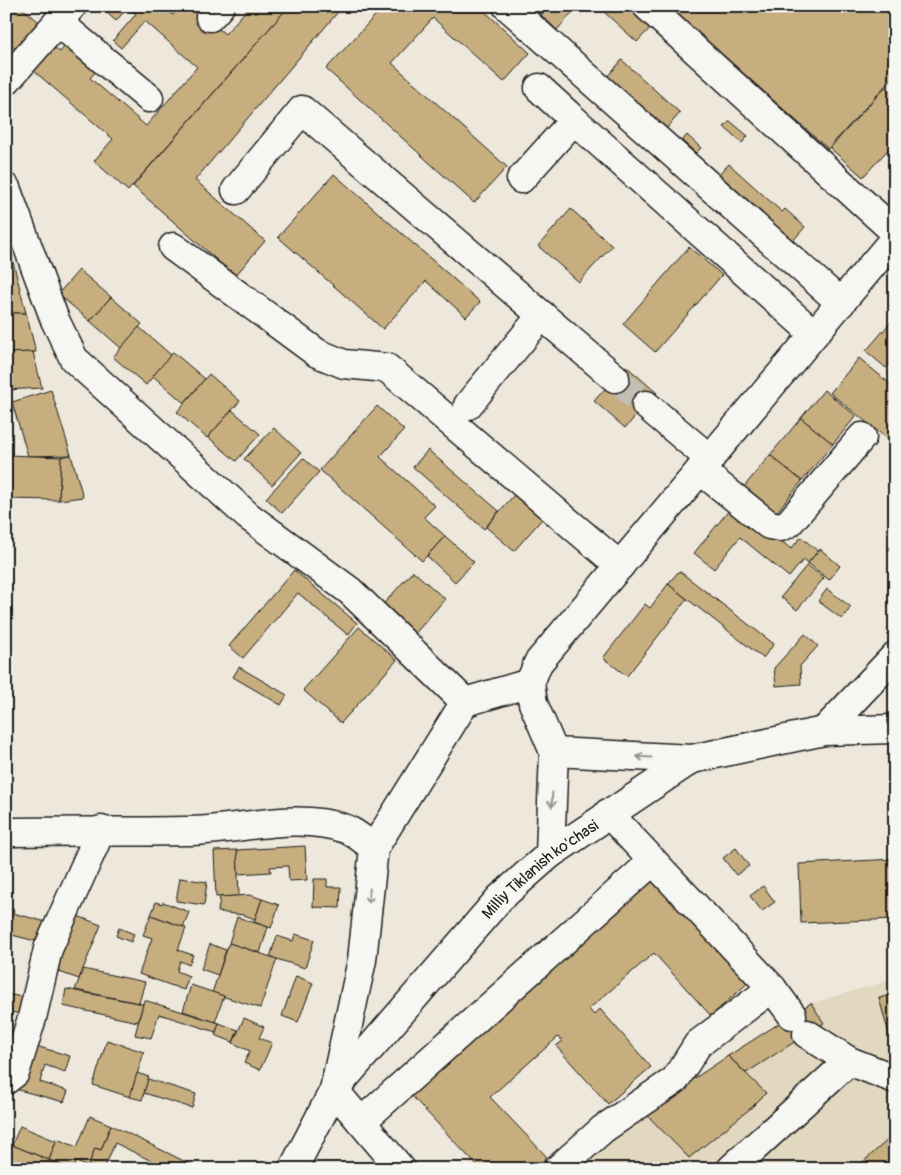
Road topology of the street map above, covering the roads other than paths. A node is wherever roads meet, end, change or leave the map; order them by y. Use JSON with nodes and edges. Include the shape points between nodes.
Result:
{"nodes":[{"id":1,"x":507,"y":6,"type":"edge"},
{"id":2,"x":647,"y":6,"type":"edge"},
{"id":3,"x":65,"y":14,"type":"edge"},
{"id":4,"x":6,"y":81,"type":"edge"},
{"id":5,"x":539,"y":88,"type":"dead end"},
{"id":6,"x":149,"y":98,"type":"dead end"},
{"id":7,"x":574,"y":120,"type":"junction"},
{"id":8,"x":521,"y":179,"type":"dead end"},
{"id":9,"x":6,"y":188,"type":"edge"},
{"id":10,"x":236,"y":190,"type":"dead end"},
{"id":11,"x":895,"y":232,"type":"edge"},
{"id":12,"x":895,"y":238,"type":"edge"},
{"id":13,"x":173,"y":247,"type":"dead end"},
{"id":14,"x":841,"y":303,"type":"junction"},
{"id":15,"x":542,"y":315,"type":"junction"},
{"id":16,"x":814,"y":334,"type":"junction"},
{"id":17,"x":615,"y":378,"type":"tunnel mouth"},
{"id":18,"x":468,"y":405,"type":"dead end"},
{"id":19,"x":646,"y":405,"type":"tunnel mouth"},
{"id":20,"x":862,"y":437,"type":"dead end"},
{"id":21,"x":705,"y":464,"type":"junction"},
{"id":22,"x":620,"y":566,"type":"junction"},
{"id":23,"x":895,"y":656,"type":"edge"},
{"id":24,"x":530,"y":683,"type":"junction"},
{"id":25,"x":465,"y":702,"type":"junction"},
{"id":26,"x":895,"y":729,"type":"edge"},
{"id":27,"x":824,"y":732,"type":"junction"},
{"id":28,"x":554,"y":752,"type":"junction"},
{"id":29,"x":692,"y":759,"type":"junction"},
{"id":30,"x":608,"y":813,"type":"junction"},
{"id":31,"x":100,"y":830,"type":"junction"},
{"id":32,"x":6,"y":832,"type":"edge"},
{"id":33,"x":374,"y":848,"type":"junction"},
{"id":34,"x":550,"y":854,"type":"junction"},
{"id":35,"x":653,"y":861,"type":"junction"},
{"id":36,"x":772,"y":988,"type":"junction"},
{"id":37,"x":849,"y":1061,"type":"junction"},
{"id":38,"x":895,"y":1079,"type":"edge"},
{"id":39,"x":6,"y":1080,"type":"edge"},
{"id":40,"x":334,"y":1090,"type":"junction"},
{"id":41,"x":361,"y":1122,"type":"junction"},
{"id":42,"x":293,"y":1169,"type":"edge"},
{"id":43,"x":401,"y":1169,"type":"edge"},
{"id":44,"x":558,"y":1169,"type":"edge"},
{"id":45,"x":731,"y":1169,"type":"edge"}],
"edges":[{"from":1,"to":14,"type":"street"},
{"from":2,"to":11,"type":"street"},
{"from":3,"to":4,"type":"street"},
{"from":3,"to":6,"type":"street"},
{"from":5,"to":7,"type":"street"},
{"from":7,"to":8,"type":"street"},
{"from":7,"to":16,"type":"street"},
{"from":9,"to":25,"type":"street","via":[[55,320],[74,359],[248,516]]},
{"from":10,"to":15,"type":"street","via":[[302,110]]},
{"from":12,"to":14,"type":"street"},
{"from":13,"to":22,"type":"street","via":[[317,354],[344,364],[387,368]]},
{"from":14,"to":16,"type":"street"},
{"from":15,"to":17,"type":"street"},
{"from":15,"to":18,"type":"street"},
{"from":16,"to":21,"type":"street"},
{"from":19,"to":21,"type":"street"},
{"from":20,"to":21,"type":"street","via":[[789,523],[780,527],[769,525]]},
{"from":21,"to":22,"type":"street"},
{"from":22,"to":24,"type":"street","via":[[538,663]]},
{"from":23,"to":27,"type":"street"},
{"from":24,"to":25,"type":"street"},
{"from":24,"to":28,"type":"street","via":[[533,703]]},
{"from":25,"to":33,"type":"street"},
{"from":26,"to":27,"type":"street","name":"Milliy Tiklanish ko'chasi"},
{"from":27,"to":29,"type":"street","name":"Milliy Tiklanish ko'chasi"},
{"from":29,"to":28,"type":"street","one_way":true},
{"from":28,"to":34,"type":"street","one_way":true},
{"from":29,"to":30,"type":"street","name":"Milliy Tiklanish ko'chasi"},
{"from":30,"to":34,"type":"street","name":"Milliy Tiklanish ko'chasi"},
{"from":30,"to":35,"type":"street"},
{"from":31,"to":32,"type":"street"},
{"from":31,"to":33,"type":"street","via":[[188,832],[271,823],[321,824],[348,830]]},
{"from":31,"to":39,"type":"street","via":[[48,949],[15,1073]]},
{"from":33,"to":40,"type":"street","one_way":true,"via":[[362,960]]},
{"from":34,"to":40,"type":"street","name":"Milliy Tiklanish ko'chasi","via":[[500,898]]},
{"from":35,"to":36,"type":"street"},
{"from":35,"to":41,"type":"street"},
{"from":36,"to":37,"type":"street","via":[[799,1025]]},
{"from":36,"to":44,"type":"street","via":[[698,1044],[675,1080],[603,1129]]},
{"from":37,"to":38,"type":"street"},
{"from":37,"to":45,"type":"street"},
{"from":40,"to":41,"type":"street"},
{"from":40,"to":42,"type":"street","name":"Milliy Tiklanish ko'chasi"},
{"from":41,"to":43,"type":"street"}]}
